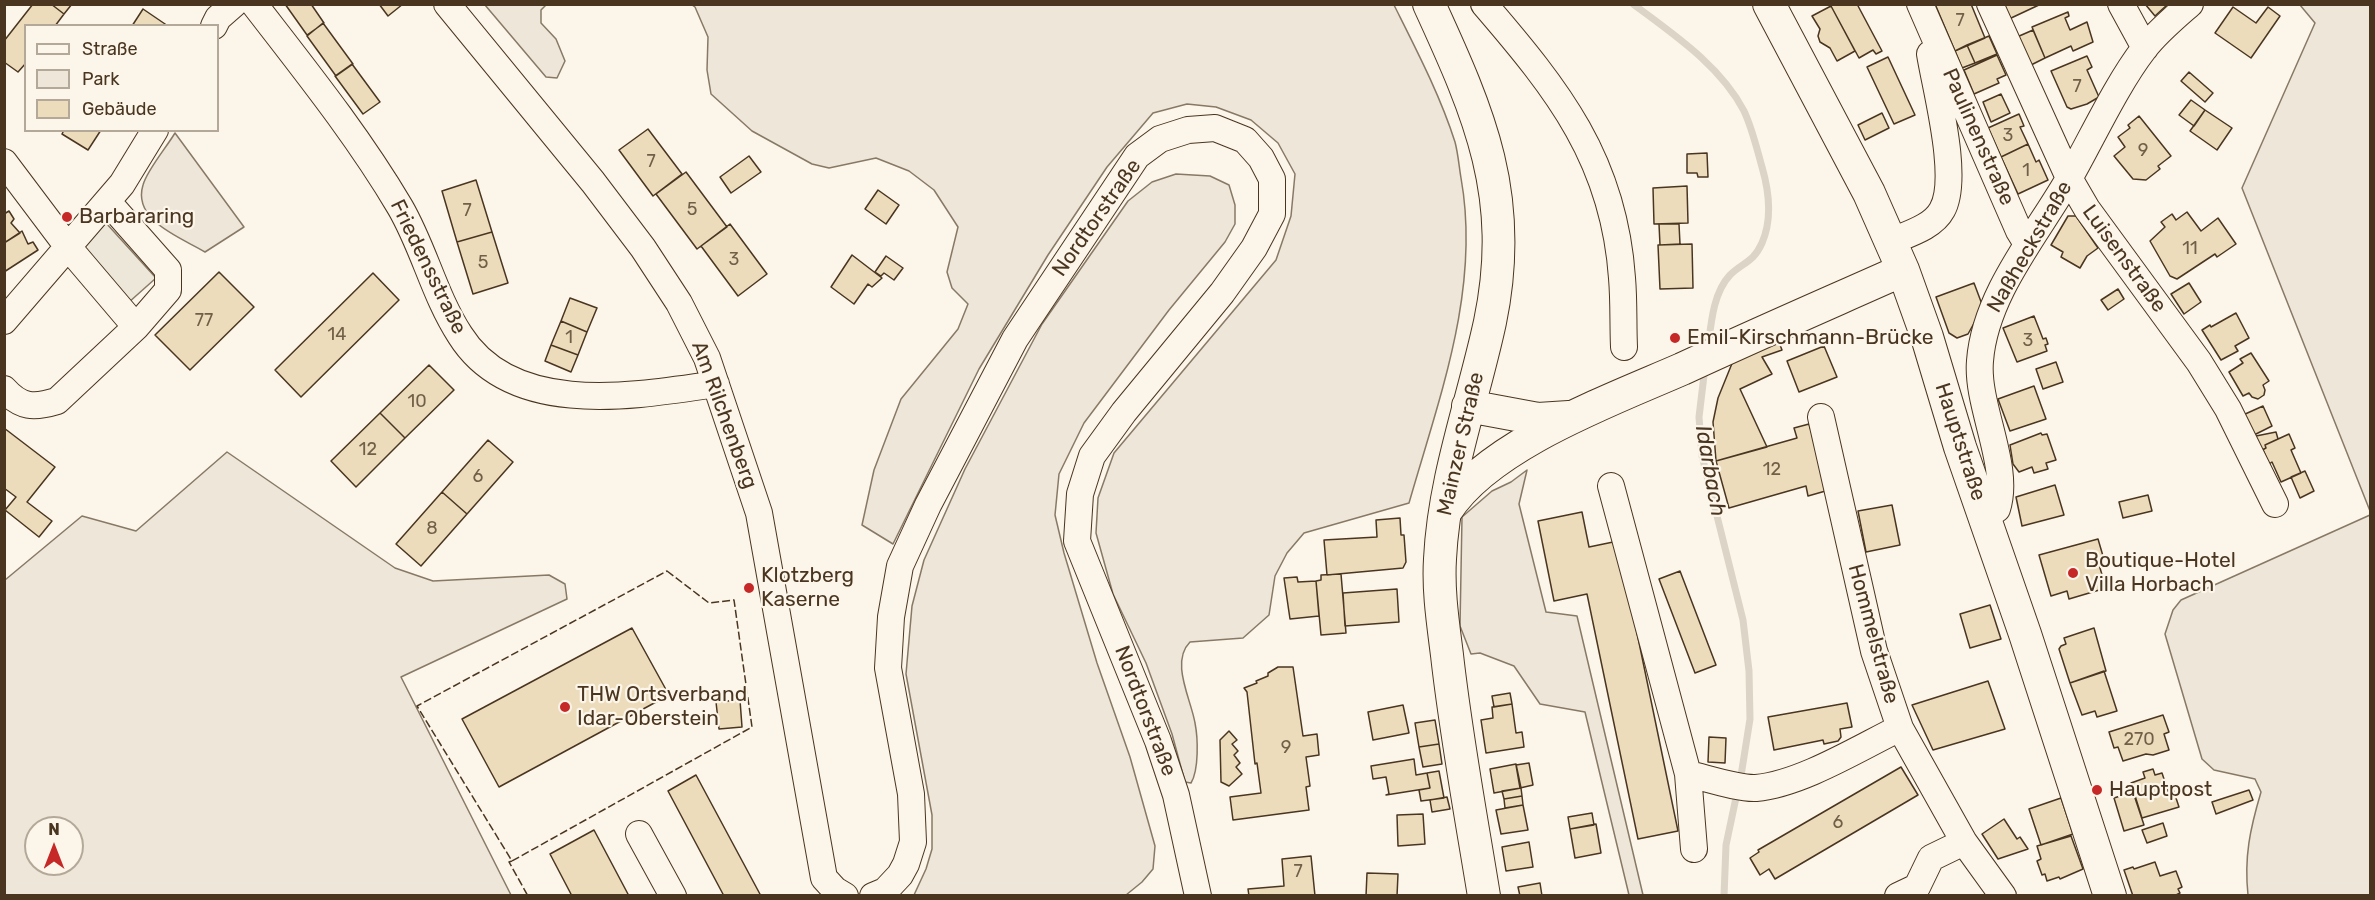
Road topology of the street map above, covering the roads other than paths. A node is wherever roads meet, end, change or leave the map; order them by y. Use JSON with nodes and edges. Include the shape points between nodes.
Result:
{"nodes":[{"id":1,"x":254,"y":4,"type":"edge"},
{"id":2,"x":447,"y":4,"type":"edge"},
{"id":3,"x":1429,"y":4,"type":"edge"},
{"id":4,"x":1484,"y":4,"type":"edge"},
{"id":5,"x":1769,"y":4,"type":"edge"},
{"id":6,"x":1920,"y":4,"type":"edge"},
{"id":7,"x":1990,"y":4,"type":"edge"},
{"id":8,"x":2121,"y":4,"type":"edge"},
{"id":9,"x":2190,"y":4,"type":"edge"},
{"id":10,"x":1930,"y":30,"type":"junction"},
{"id":11,"x":2145,"y":48,"type":"junction"},
{"id":12,"x":154,"y":132,"type":"edge"},
{"id":13,"x":4,"y":162,"type":"edge"},
{"id":14,"x":2069,"y":178,"type":"junction"},
{"id":15,"x":108,"y":202,"type":"junction"},
{"id":16,"x":1892,"y":242,"type":"junction"},
{"id":17,"x":2027,"y":244,"type":"junction"},
{"id":18,"x":68,"y":248,"type":"junction"},
{"id":19,"x":1903,"y":270,"type":"junction"},
{"id":20,"x":4,"y":321,"type":"edge"},
{"id":21,"x":136,"y":327,"type":"junction"},
{"id":22,"x":1624,"y":347,"type":"dead end"},
{"id":23,"x":716,"y":384,"type":"junction"},
{"id":24,"x":4,"y":389,"type":"edge"},
{"id":25,"x":1468,"y":406,"type":"junction"},
{"id":26,"x":1584,"y":412,"type":"junction"},
{"id":27,"x":1821,"y":417,"type":"dead end"},
{"id":28,"x":1519,"y":446,"type":"junction"},
{"id":29,"x":1611,"y":486,"type":"dead end"},
{"id":30,"x":2275,"y":504,"type":"dead end"},
{"id":31,"x":1445,"y":514,"type":"junction"},
{"id":32,"x":1983,"y":516,"type":"junction"},
{"id":33,"x":1900,"y":728,"type":"junction"},
{"id":34,"x":1688,"y":774,"type":"junction"},
{"id":35,"x":639,"y":834,"type":"dead end"},
{"id":36,"x":1964,"y":842,"type":"junction"},
{"id":37,"x":1694,"y":849,"type":"dead end"},
{"id":38,"x":1194,"y":893,"type":"edge"},
{"id":39,"x":1478,"y":894,"type":"edge"},
{"id":40,"x":842,"y":895,"type":"edge"},
{"id":41,"x":673,"y":896,"type":"edge"},
{"id":42,"x":873,"y":896,"type":"edge"},
{"id":43,"x":1898,"y":896,"type":"edge"},
{"id":44,"x":2003,"y":896,"type":"edge"},
{"id":45,"x":2110,"y":896,"type":"edge"}],
"edges":[{"from":1,"to":23,"type":"street","name":"Friedensstraße","via":[[386,184],[460,336],[486,364],[520,385],[563,393],[632,395]]},
{"from":2,"to":23,"type":"street","name":"Am Rilchenberg","via":[[643,248],[680,303]]},
{"from":3,"to":25,"type":"main road","name":"Mainzer Straße","via":[[1482,130],[1498,214],[1495,294]]},
{"from":4,"to":22,"type":"street","via":[[1550,84],[1593,159],[1616,233]]},
{"from":5,"to":16,"type":"main road","name":"Hauptstraße"},
{"from":6,"to":10,"type":"street","name":"Paulinenstraße"},
{"from":7,"to":14,"type":"street","name":"Luisenstraße"},
{"from":8,"to":11,"type":"street"},
{"from":9,"to":11,"type":"street","name":"Naßheckstraße"},
{"from":10,"to":16,"type":"street","name":"Paulinenstraße","via":[[1949,185],[1943,210],[1932,222]]},
{"from":10,"to":17,"type":"street","name":"Paulinenstraße"},
{"from":11,"to":14,"type":"street","name":"Naßheckstraße"},
{"from":12,"to":15,"type":"street"},
{"from":13,"to":18,"type":"street"},
{"from":14,"to":17,"type":"street","name":"Naßheckstraße"},
{"from":14,"to":30,"type":"street","name":"Luisenstraße","via":[[2087,209],[2199,362],[2232,417]]},
{"from":15,"to":18,"type":"street"},
{"from":15,"to":21,"type":"street","via":[[168,270],[168,290]]},
{"from":16,"to":19,"type":"main road","name":"Hauptstraße"},
{"from":17,"to":32,"type":"street","name":"Naßheckstraße","via":[[1993,307],[1982,344],[1980,377],[2000,488],[1997,509]]},
{"from":18,"to":20,"type":"street"},
{"from":18,"to":21,"type":"street"},
{"from":19,"to":26,"type":"main road"},
{"from":19,"to":32,"type":"main road","name":"Hauptstraße"},
{"from":21,"to":24,"type":"street","via":[[57,401],[40,406],[24,404]]},
{"from":23,"to":40,"type":"street","name":"Am Rilchenberg","via":[[759,513],[824,878]]},
{"from":25,"to":26,"type":"main road","via":[[1538,419],[1565,418]]},
{"from":25,"to":28,"type":"main road","via":[[1470,418],[1483,436],[1507,447]]},
{"from":25,"to":31,"type":"main road","name":"Mainzer Straße"},
{"from":26,"to":28,"type":"main road"},
{"from":27,"to":33,"type":"street","name":"Hommelstraße","via":[[1874,651]]},
{"from":28,"to":31,"type":"main road","via":[[1465,486]]},
{"from":29,"to":34,"type":"street"},
{"from":31,"to":39,"type":"main road","name":"Mainzer Straße","via":[[1440,594]]},
{"from":32,"to":45,"type":"main road","name":"Hauptstraße"},
{"from":33,"to":34,"type":"street","via":[[1774,785],[1754,788]]},
{"from":33,"to":36,"type":"street","name":"Hommelstraße"},
{"from":34,"to":37,"type":"street"},
{"from":35,"to":41,"type":"street"},
{"from":36,"to":43,"type":"street","via":[[1931,858],[1917,887]]},
{"from":36,"to":44,"type":"street","name":"Hommelstraße"},
{"from":38,"to":42,"type":"street","name":"Nordtorstraße","via":[[1176,795],[1077,541],[1080,494],[1092,456],[1222,293],[1272,214],[1272,179],[1261,158],[1245,140],[1215,128],[1188,130],[1160,139],[1137,156],[1015,339],[900,566],[888,668],[911,794],[913,842],[900,875],[885,891]]}]}
